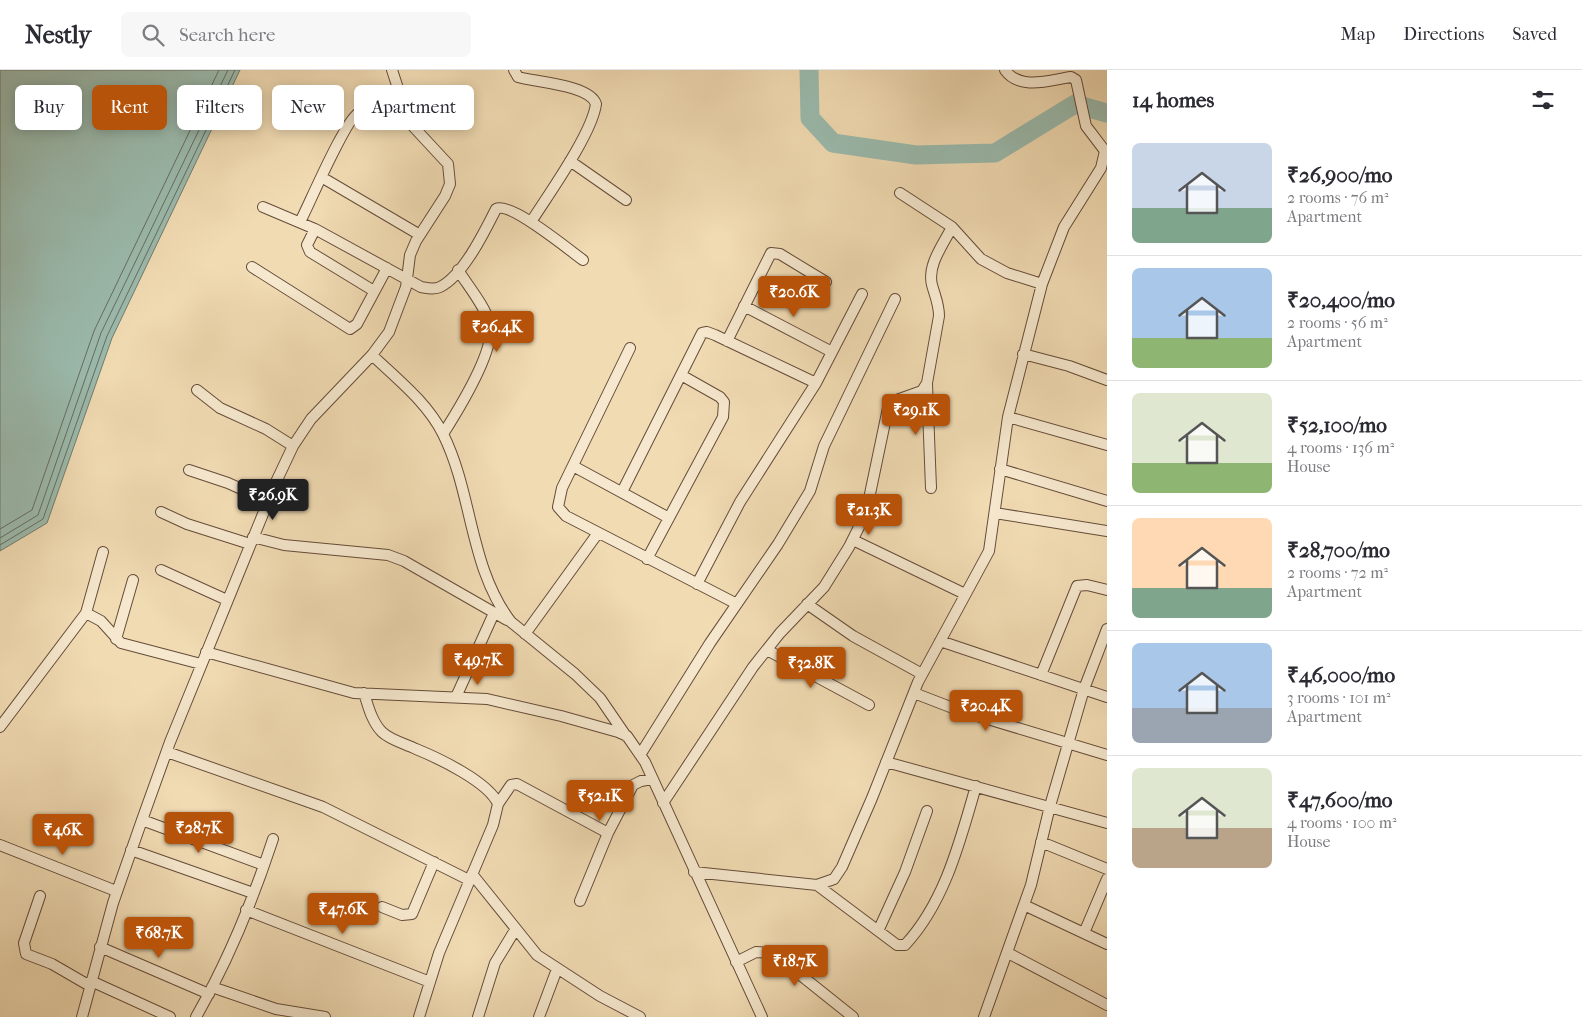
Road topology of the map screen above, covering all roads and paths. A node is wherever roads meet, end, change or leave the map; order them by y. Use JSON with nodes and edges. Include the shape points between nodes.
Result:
{"nodes":[{"id":1,"x":392,"y":70,"type":"edge"},
{"id":2,"x":514,"y":70,"type":"edge"},
{"id":3,"x":1005,"y":70,"type":"edge"},
{"id":4,"x":397,"y":85,"type":"edge"},
{"id":5,"x":354,"y":115,"type":"edge"},
{"id":6,"x":414,"y":130,"type":"edge"},
{"id":7,"x":1106,"y":151,"type":"edge"},
{"id":8,"x":570,"y":161,"type":"junction"},
{"id":9,"x":323,"y":178,"type":"junction"},
{"id":10,"x":900,"y":193,"type":"dead end"},
{"id":11,"x":626,"y":200,"type":"dead end"},
{"id":12,"x":263,"y":208,"type":"dead end"},
{"id":13,"x":300,"y":222,"type":"junction"},
{"id":14,"x":531,"y":222,"type":"junction"},
{"id":15,"x":952,"y":228,"type":"junction"},
{"id":16,"x":315,"y":229,"type":"junction"},
{"id":17,"x":420,"y":235,"type":"junction"},
{"id":18,"x":583,"y":260,"type":"dead end"},
{"id":19,"x":252,"y":267,"type":"dead end"},
{"id":20,"x":387,"y":268,"type":"junction"},
{"id":21,"x":458,"y":270,"type":"junction"},
{"id":22,"x":406,"y":278,"type":"junction"},
{"id":23,"x":826,"y":282,"type":"dead end"},
{"id":24,"x":1042,"y":284,"type":"junction"},
{"id":25,"x":374,"y":291,"type":"junction"},
{"id":26,"x":862,"y":294,"type":"dead end"},
{"id":27,"x":895,"y":299,"type":"dead end"},
{"id":28,"x":744,"y":306,"type":"junction"},
{"id":29,"x":727,"y":341,"type":"junction"},
{"id":30,"x":630,"y":348,"type":"dead end"},
{"id":31,"x":832,"y":352,"type":"junction"},
{"id":32,"x":1023,"y":354,"type":"junction"},
{"id":33,"x":372,"y":355,"type":"junction"},
{"id":34,"x":681,"y":375,"type":"junction"},
{"id":35,"x":1107,"y":380,"type":"edge"},
{"id":36,"x":816,"y":383,"type":"junction"},
{"id":37,"x":927,"y":383,"type":"junction"},
{"id":38,"x":197,"y":390,"type":"dead end"},
{"id":39,"x":1008,"y":417,"type":"junction"},
{"id":40,"x":443,"y":434,"type":"junction"},
{"id":41,"x":1107,"y":445,"type":"edge"},
{"id":42,"x":293,"y":446,"type":"junction"},
{"id":43,"x":573,"y":466,"type":"junction"},
{"id":44,"x":1000,"y":469,"type":"junction"},
{"id":45,"x":189,"y":470,"type":"dead end"},
{"id":46,"x":931,"y":488,"type":"dead end"},
{"id":47,"x":622,"y":492,"type":"junction"},
{"id":48,"x":1107,"y":501,"type":"edge"},
{"id":49,"x":268,"y":502,"type":"junction"},
{"id":50,"x":160,"y":512,"type":"dead end"},
{"id":51,"x":995,"y":513,"type":"junction"},
{"id":52,"x":669,"y":518,"type":"junction"},
{"id":53,"x":1107,"y":531,"type":"edge"},
{"id":54,"x":598,"y":533,"type":"junction"},
{"id":55,"x":252,"y":540,"type":"junction"},
{"id":56,"x":853,"y":540,"type":"junction"},
{"id":57,"x":103,"y":552,"type":"dead end"},
{"id":58,"x":648,"y":559,"type":"junction"},
{"id":59,"x":161,"y":570,"type":"dead end"},
{"id":60,"x":133,"y":580,"type":"dead end"},
{"id":61,"x":697,"y":584,"type":"junction"},
{"id":62,"x":1107,"y":590,"type":"edge"},
{"id":63,"x":965,"y":594,"type":"junction"},
{"id":64,"x":227,"y":600,"type":"junction"},
{"id":65,"x":737,"y":604,"type":"junction"},
{"id":66,"x":807,"y":604,"type":"junction"},
{"id":67,"x":86,"y":613,"type":"junction"},
{"id":68,"x":494,"y":613,"type":"junction"},
{"id":69,"x":510,"y":622,"type":"junction"},
{"id":70,"x":1107,"y":629,"type":"edge"},
{"id":71,"x":525,"y":634,"type":"junction"},
{"id":72,"x":116,"y":639,"type":"junction"},
{"id":73,"x":940,"y":641,"type":"junction"},
{"id":74,"x":767,"y":650,"type":"junction"},
{"id":75,"x":206,"y":652,"type":"junction"},
{"id":76,"x":201,"y":664,"type":"junction"},
{"id":77,"x":922,"y":674,"type":"junction"},
{"id":78,"x":1041,"y":674,"type":"junction"},
{"id":79,"x":1084,"y":689,"type":"junction"},
{"id":80,"x":914,"y":693,"type":"junction"},
{"id":81,"x":364,"y":694,"type":"junction"},
{"id":82,"x":456,"y":697,"type":"junction"},
{"id":83,"x":1107,"y":697,"type":"edge"},
{"id":84,"x":869,"y":705,"type":"dead end"},
{"id":85,"x":0,"y":726,"type":"edge"},
{"id":86,"x":627,"y":736,"type":"junction"},
{"id":87,"x":1068,"y":742,"type":"junction"},
{"id":88,"x":167,"y":752,"type":"junction"},
{"id":89,"x":640,"y":755,"type":"junction"},
{"id":90,"x":1107,"y":755,"type":"edge"},
{"id":91,"x":886,"y":762,"type":"junction"},
{"id":92,"x":652,"y":779,"type":"junction"},
{"id":93,"x":976,"y":786,"type":"junction"},
{"id":94,"x":663,"y":803,"type":"junction"},
{"id":95,"x":498,"y":804,"type":"junction"},
{"id":96,"x":1050,"y":806,"type":"junction"},
{"id":97,"x":927,"y":811,"type":"dead end"},
{"id":98,"x":142,"y":820,"type":"junction"},
{"id":99,"x":1107,"y":823,"type":"edge"},
{"id":100,"x":608,"y":833,"type":"junction"},
{"id":101,"x":273,"y":840,"type":"dead end"},
{"id":102,"x":1041,"y":842,"type":"junction"},
{"id":103,"x":0,"y":845,"type":"edge"},
{"id":104,"x":131,"y":850,"type":"junction"},
{"id":105,"x":434,"y":862,"type":"junction"},
{"id":106,"x":264,"y":865,"type":"junction"},
{"id":107,"x":1107,"y":869,"type":"edge"},
{"id":108,"x":694,"y":872,"type":"junction"},
{"id":109,"x":470,"y":877,"type":"junction"},
{"id":110,"x":1107,"y":879,"type":"edge"},
{"id":111,"x":818,"y":885,"type":"junction"},
{"id":112,"x":116,"y":892,"type":"junction"},
{"id":113,"x":253,"y":893,"type":"junction"},
{"id":114,"x":40,"y":896,"type":"dead end"},
{"id":115,"x":580,"y":901,"type":"dead end"},
{"id":116,"x":1024,"y":905,"type":"junction"},
{"id":117,"x":382,"y":906,"type":"dead end"},
{"id":118,"x":246,"y":910,"type":"junction"},
{"id":119,"x":879,"y":929,"type":"junction"},
{"id":120,"x":515,"y":930,"type":"junction"},
{"id":121,"x":1084,"y":933,"type":"junction"},
{"id":122,"x":1107,"y":944,"type":"edge"},
{"id":123,"x":100,"y":947,"type":"junction"},
{"id":124,"x":1008,"y":953,"type":"junction"},
{"id":125,"x":736,"y":962,"type":"junction"},
{"id":126,"x":557,"y":969,"type":"junction"},
{"id":127,"x":430,"y":982,"type":"junction"},
{"id":128,"x":90,"y":984,"type":"junction"},
{"id":129,"x":210,"y":991,"type":"junction"},
{"id":130,"x":1107,"y":1005,"type":"edge"},
{"id":131,"x":294,"y":1015,"type":"edge"},
{"id":132,"x":82,"y":1017,"type":"edge"},
{"id":133,"x":170,"y":1017,"type":"edge"},
{"id":134,"x":196,"y":1017,"type":"edge"},
{"id":135,"x":321,"y":1017,"type":"edge"},
{"id":136,"x":419,"y":1017,"type":"edge"},
{"id":137,"x":478,"y":1017,"type":"edge"},
{"id":138,"x":539,"y":1017,"type":"edge"},
{"id":139,"x":640,"y":1017,"type":"edge"},
{"id":140,"x":762,"y":1017,"type":"edge"},
{"id":141,"x":853,"y":1017,"type":"edge"},
{"id":142,"x":984,"y":1017,"type":"edge"}],
"edges":[{"from":1,"to":4,"type":"street"},
{"from":2,"to":8,"type":"street","via":[[518,77],[553,82],[595,99],[593,119]]},
{"from":3,"to":7,"type":"street","via":[[1025,83],[1072,77],[1076,80],[1086,126]]},
{"from":5,"to":9,"type":"street"},
{"from":6,"to":17,"type":"street","via":[[439,152],[448,164],[450,174],[445,196]]},
{"from":7,"to":24,"type":"street","via":[[1101,168],[1064,227]]},
{"from":8,"to":11,"type":"street"},
{"from":8,"to":14,"type":"street"},
{"from":9,"to":13,"type":"street"},
{"from":9,"to":17,"type":"street"},
{"from":10,"to":15,"type":"street"},
{"from":12,"to":13,"type":"street"},
{"from":13,"to":16,"type":"street"},
{"from":14,"to":18,"type":"street"},
{"from":14,"to":21,"type":"street","via":[[506,207],[496,209],[478,244]]},
{"from":15,"to":24,"type":"street","via":[[981,259]]},
{"from":15,"to":37,"type":"street","via":[[932,267],[932,285],[939,316]]},
{"from":16,"to":20,"type":"street"},
{"from":16,"to":25,"type":"street","via":[[307,245],[310,252]]},
{"from":17,"to":22,"type":"street","via":[[410,255]]},
{"from":19,"to":25,"type":"street","via":[[350,329],[357,324]]},
{"from":20,"to":22,"type":"street"},
{"from":20,"to":25,"type":"street"},
{"from":21,"to":22,"type":"street","via":[[440,288],[430,289]]},
{"from":21,"to":40,"type":"street","via":[[488,319],[490,333],[475,380]]},
{"from":22,"to":33,"type":"street","via":[[400,308],[389,332]]},
{"from":23,"to":28,"type":"street","via":[[780,254],[771,253]]},
{"from":24,"to":32,"type":"street"},
{"from":26,"to":31,"type":"street"},
{"from":27,"to":65,"type":"street","via":[[824,446],[810,491]]},
{"from":28,"to":29,"type":"street"},
{"from":28,"to":31,"type":"street"},
{"from":29,"to":34,"type":"street","via":[[702,333]]},
{"from":29,"to":36,"type":"street"},
{"from":30,"to":43,"type":"street"},
{"from":31,"to":36,"type":"street"},
{"from":32,"to":35,"type":"street"},
{"from":32,"to":39,"type":"street"},
{"from":33,"to":40,"type":"street","via":[[416,397]]},
{"from":33,"to":42,"type":"street","via":[[324,403]]},
{"from":34,"to":47,"type":"street"},
{"from":34,"to":52,"type":"street","via":[[720,397],[724,408],[723,416]]},
{"from":36,"to":61,"type":"street","via":[[740,502]]},
{"from":37,"to":46,"type":"street"},
{"from":37,"to":56,"type":"street","via":[[922,391],[891,402],[888,408],[866,513]]},
{"from":38,"to":42,"type":"street","via":[[220,408],[266,429]]},
{"from":39,"to":41,"type":"street"},
{"from":39,"to":44,"type":"street"},
{"from":40,"to":69,"type":"street","via":[[464,490],[484,575]]},
{"from":42,"to":49,"type":"street"},
{"from":43,"to":47,"type":"street"},
{"from":43,"to":54,"type":"street","via":[[562,488],[558,507],[566,516]]},
{"from":44,"to":48,"type":"street"},
{"from":44,"to":51,"type":"street"},
{"from":45,"to":49,"type":"street","via":[[228,483]]},
{"from":47,"to":52,"type":"street"},
{"from":49,"to":55,"type":"street"},
{"from":50,"to":55,"type":"street","via":[[187,524]]},
{"from":51,"to":53,"type":"street"},
{"from":51,"to":63,"type":"street","via":[[989,551]]},
{"from":52,"to":58,"type":"street"},
{"from":54,"to":58,"type":"street"},
{"from":54,"to":71,"type":"street"},
{"from":55,"to":64,"type":"street"},
{"from":55,"to":68,"type":"street","via":[[388,555]]},
{"from":56,"to":63,"type":"street"},
{"from":56,"to":66,"type":"street","via":[[824,587]]},
{"from":57,"to":67,"type":"street"},
{"from":58,"to":61,"type":"street"},
{"from":59,"to":64,"type":"street"},
{"from":60,"to":72,"type":"street"},
{"from":61,"to":65,"type":"street"},
{"from":62,"to":78,"type":"street","via":[[1077,586]]},
{"from":63,"to":73,"type":"street"},
{"from":64,"to":75,"type":"street"},
{"from":65,"to":89,"type":"street"},
{"from":66,"to":74,"type":"street"},
{"from":66,"to":77,"type":"street","via":[[852,636]]},
{"from":67,"to":72,"type":"street","via":[[101,621]]},
{"from":67,"to":85,"type":"street"},
{"from":68,"to":69,"type":"street"},
{"from":68,"to":82,"type":"street"},
{"from":69,"to":71,"type":"street"},
{"from":70,"to":79,"type":"street"},
{"from":71,"to":86,"type":"street","via":[[600,698]]},
{"from":72,"to":76,"type":"street","via":[[127,645]]},
{"from":73,"to":77,"type":"street"},
{"from":73,"to":78,"type":"street"},
{"from":74,"to":84,"type":"street"},
{"from":74,"to":94,"type":"street"},
{"from":75,"to":76,"type":"street"},
{"from":75,"to":81,"type":"street"},
{"from":76,"to":88,"type":"street"},
{"from":77,"to":80,"type":"street"},
{"from":78,"to":79,"type":"street"},
{"from":79,"to":83,"type":"street"},
{"from":79,"to":87,"type":"street"},
{"from":80,"to":87,"type":"street","via":[[958,710]]},
{"from":80,"to":91,"type":"street"},
{"from":81,"to":82,"type":"street"},
{"from":81,"to":95,"type":"street","via":[[383,733],[467,776],[489,792]]},
{"from":82,"to":86,"type":"street","via":[[512,703]]},
{"from":86,"to":89,"type":"street"},
{"from":87,"to":90,"type":"street"},
{"from":87,"to":96,"type":"street"},
{"from":88,"to":98,"type":"street"},
{"from":88,"to":105,"type":"street","via":[[323,808]]},
{"from":89,"to":92,"type":"street"},
{"from":91,"to":93,"type":"street"},
{"from":91,"to":111,"type":"street","via":[[842,867],[834,879]]},
{"from":92,"to":94,"type":"street"},
{"from":92,"to":100,"type":"street","via":[[633,785]]},
{"from":93,"to":96,"type":"street"},
{"from":93,"to":119,"type":"street","via":[[956,854],[937,900],[912,939],[902,946]]},
{"from":94,"to":108,"type":"street"},
{"from":95,"to":100,"type":"street","via":[[510,785],[517,784]]},
{"from":95,"to":109,"type":"street","via":[[493,825]]},
{"from":96,"to":99,"type":"street"},
{"from":96,"to":102,"type":"street"},
{"from":97,"to":119,"type":"street","via":[[905,872]]},
{"from":98,"to":104,"type":"street"},
{"from":98,"to":106,"type":"street"},
{"from":100,"to":115,"type":"street"},
{"from":101,"to":106,"type":"street"},
{"from":102,"to":107,"type":"street"},
{"from":102,"to":116,"type":"street"},
{"from":103,"to":112,"type":"street"},
{"from":104,"to":112,"type":"street"},
{"from":104,"to":113,"type":"street"},
{"from":105,"to":109,"type":"street"},
{"from":105,"to":117,"type":"street","via":[[412,914],[402,915]]},
{"from":106,"to":113,"type":"street"},
{"from":108,"to":111,"type":"street"},
{"from":108,"to":125,"type":"street"},
{"from":109,"to":120,"type":"street"},
{"from":109,"to":127,"type":"street"},
{"from":110,"to":121,"type":"street"},
{"from":111,"to":119,"type":"street"},
{"from":112,"to":123,"type":"street"},
{"from":113,"to":118,"type":"street"},
{"from":114,"to":128,"type":"street","via":[[24,943],[26,954]]},
{"from":116,"to":121,"type":"street"},
{"from":116,"to":124,"type":"street"},
{"from":118,"to":127,"type":"street"},
{"from":118,"to":129,"type":"street"},
{"from":120,"to":126,"type":"street","via":[[537,955]]},
{"from":120,"to":137,"type":"street","via":[[495,963]]},
{"from":121,"to":122,"type":"street"},
{"from":123,"to":128,"type":"street"},
{"from":123,"to":129,"type":"street"},
{"from":124,"to":130,"type":"street"},
{"from":124,"to":142,"type":"street"},
{"from":125,"to":140,"type":"street"},
{"from":125,"to":141,"type":"street","via":[[756,952],[773,953]]},
{"from":126,"to":138,"type":"street"},
{"from":126,"to":139,"type":"street"},
{"from":127,"to":136,"type":"street"},
{"from":128,"to":132,"type":"street"},
{"from":128,"to":133,"type":"street"},
{"from":129,"to":131,"type":"street"},
{"from":129,"to":134,"type":"street"},
{"from":131,"to":135,"type":"street"}]}
